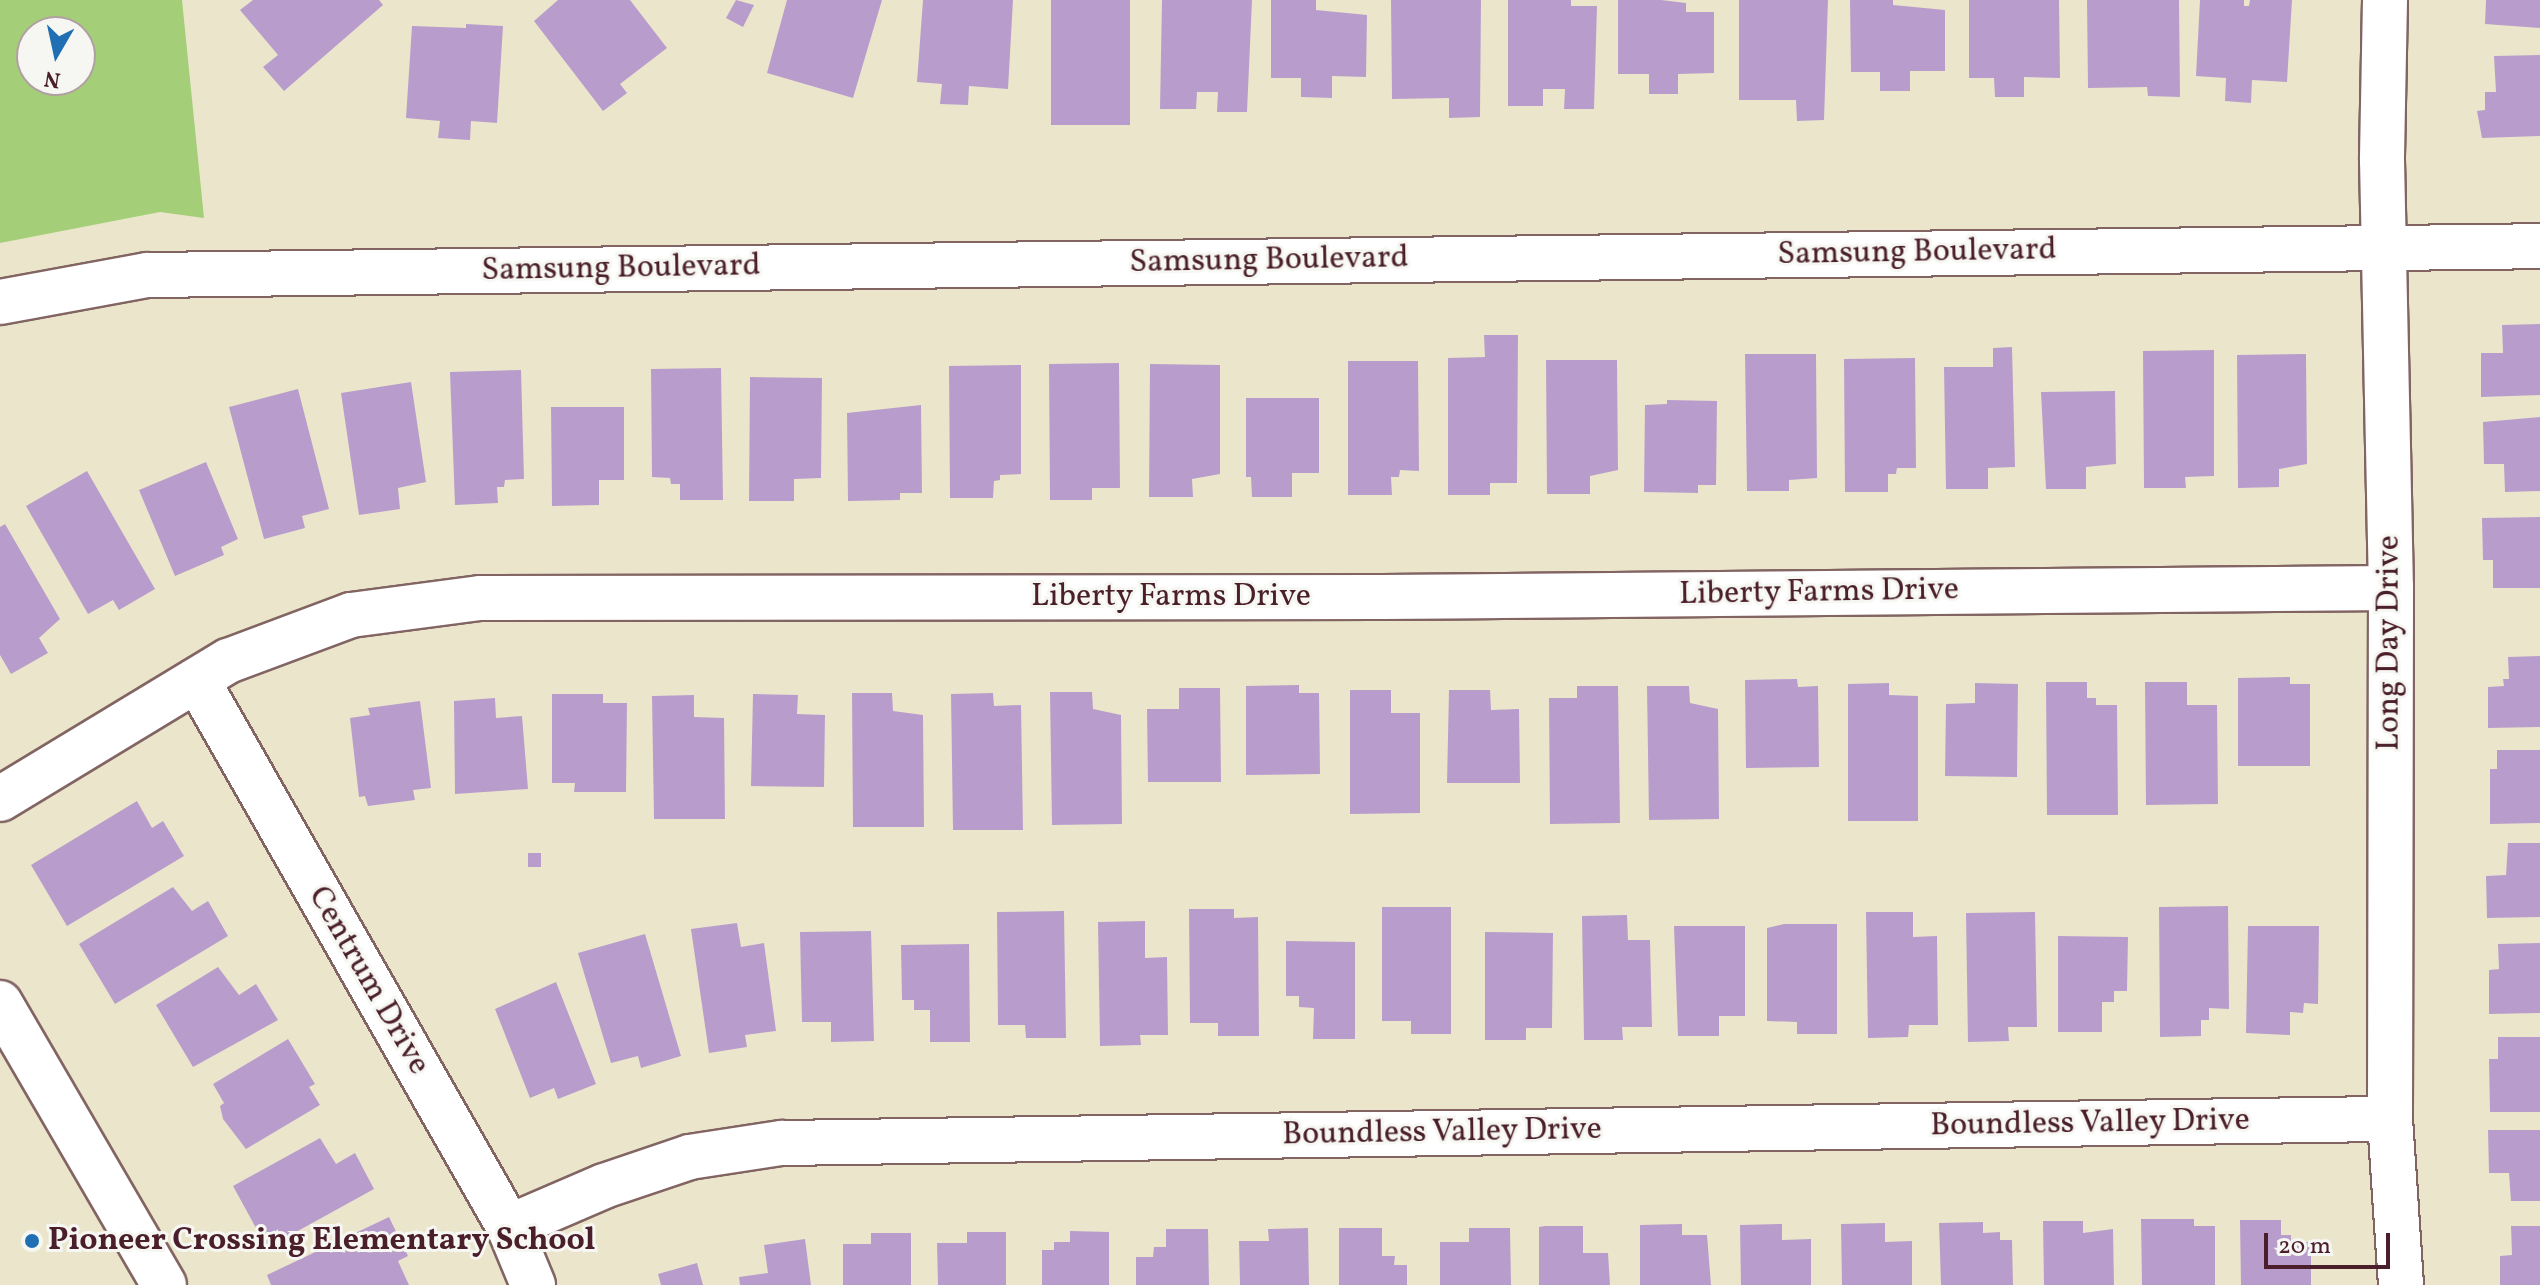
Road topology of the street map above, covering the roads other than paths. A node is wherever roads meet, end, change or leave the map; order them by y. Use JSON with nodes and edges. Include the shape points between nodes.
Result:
{"nodes":[{"id":1,"x":2385,"y":0,"type":"edge"},
{"id":2,"x":2540,"y":246,"type":"edge"},
{"id":3,"x":2382,"y":247,"type":"junction"},
{"id":4,"x":0,"y":302,"type":"edge"},
{"id":5,"x":2391,"y":588,"type":"junction"},
{"id":6,"x":197,"y":680,"type":"junction"},
{"id":7,"x":0,"y":799,"type":"edge"},
{"id":8,"x":0,"y":1003,"type":"edge"},
{"id":9,"x":2390,"y":1119,"type":"junction"},
{"id":10,"x":509,"y":1227,"type":"junction"},
{"id":11,"x":164,"y":1285,"type":"edge"},
{"id":12,"x":533,"y":1285,"type":"edge"},
{"id":13,"x":2401,"y":1285,"type":"edge"}],
"edges":[{"from":1,"to":3,"type":"street","name":"Long Day Drive"},
{"from":2,"to":3,"type":"street","name":"Samsung Boulevard"},
{"from":3,"to":4,"type":"street","name":"Samsung Boulevard","via":[[147,275]]},
{"from":3,"to":5,"type":"street","name":"Long Day Drive"},
{"from":5,"to":6,"type":"street","name":"Liberty Farms Drive","via":[[480,598],[351,615],[228,661]]},
{"from":5,"to":9,"type":"street","name":"Long Day Drive"},
{"from":6,"to":7,"type":"street","name":"Liberty Farms Drive"},
{"from":6,"to":10,"type":"street","name":"Centrum Drive"},
{"from":8,"to":11,"type":"street"},
{"from":9,"to":10,"type":"street","name":"Boundless Valley Drive","via":[[782,1143],[690,1157]]},
{"from":9,"to":13,"type":"street","name":"Long Day Drive"},
{"from":10,"to":12,"type":"street","name":"Centrum Drive"}]}
